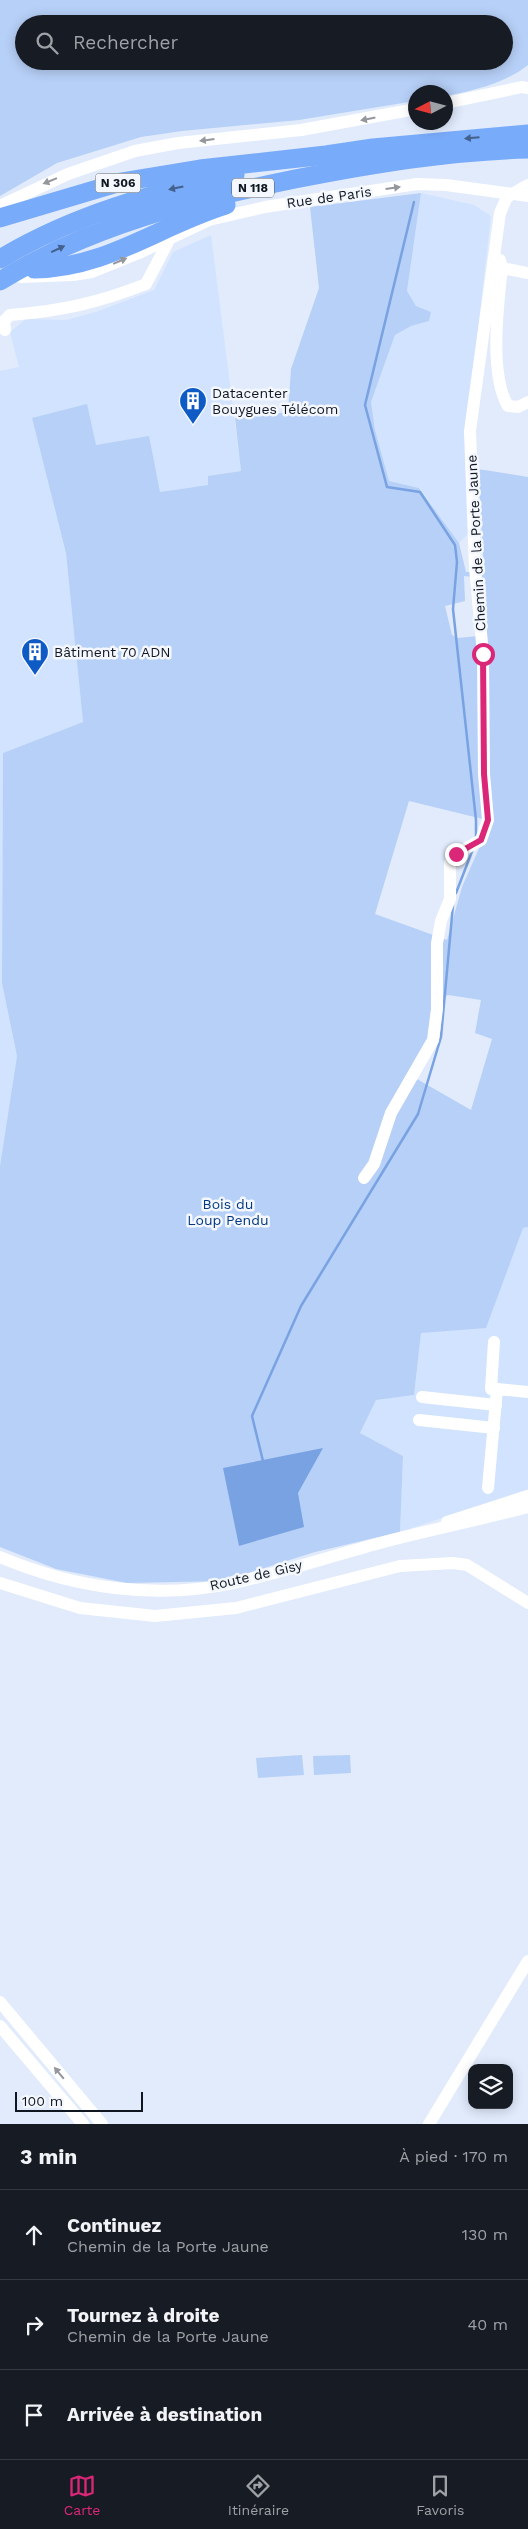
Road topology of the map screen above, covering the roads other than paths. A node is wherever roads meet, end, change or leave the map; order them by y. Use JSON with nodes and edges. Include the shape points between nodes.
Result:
{"nodes":[{"id":1,"x":528,"y":88,"type":"edge"},
{"id":2,"x":453,"y":102,"type":"edge"},
{"id":3,"x":408,"y":110,"type":"edge"},
{"id":4,"x":525,"y":147,"type":"edge"},
{"id":5,"x":326,"y":155,"type":"junction"},
{"id":6,"x":528,"y":185,"type":"edge"},
{"id":7,"x":511,"y":194,"type":"junction"},
{"id":8,"x":528,"y":196,"type":"edge"},
{"id":9,"x":0,"y":206,"type":"edge"},
{"id":10,"x":0,"y":218,"type":"edge"},
{"id":11,"x":168,"y":240,"type":"junction"},
{"id":12,"x":139,"y":253,"type":"junction"},
{"id":13,"x":493,"y":253,"type":"junction"},
{"id":14,"x":0,"y":259,"type":"edge"},
{"id":15,"x":154,"y":267,"type":"junction"},
{"id":16,"x":502,"y":268,"type":"junction"},
{"id":17,"x":528,"y":272,"type":"edge"},
{"id":18,"x":28,"y":273,"type":"joint"},
{"id":19,"x":0,"y":281,"type":"edge"},
{"id":20,"x":5,"y":330,"type":"dead end"},
{"id":21,"x":528,"y":402,"type":"edge"},
{"id":22,"x":364,"y":1178,"type":"dead end"},
{"id":23,"x":494,"y":1342,"type":"dead end"},
{"id":24,"x":497,"y":1389,"type":"junction"},
{"id":25,"x":528,"y":1392,"type":"edge"},
{"id":26,"x":422,"y":1397,"type":"dead end"},
{"id":27,"x":496,"y":1405,"type":"junction"},
{"id":28,"x":419,"y":1420,"type":"dead end"},
{"id":29,"x":494,"y":1428,"type":"junction"},
{"id":30,"x":488,"y":1488,"type":"dead end"},
{"id":31,"x":528,"y":1496,"type":"edge"},
{"id":32,"x":528,"y":1507,"type":"edge"},
{"id":33,"x":423,"y":1532,"type":"junction"},
{"id":34,"x":0,"y":1557,"type":"edge"},
{"id":35,"x":0,"y":1583,"type":"edge"},
{"id":36,"x":528,"y":1603,"type":"edge"},
{"id":37,"x":528,"y":1961,"type":"edge"},
{"id":38,"x":0,"y":2002,"type":"edge"},
{"id":39,"x":0,"y":2026,"type":"edge"},
{"id":40,"x":83,"y":2124,"type":"edge"},
{"id":41,"x":102,"y":2124,"type":"edge"},
{"id":42,"x":429,"y":2124,"type":"edge"}],
"edges":[{"from":1,"to":2,"type":"street"},
{"from":3,"to":9,"type":"street","one_way":true,"via":[[302,130],[178,143],[135,151],[68,174]]},
{"from":4,"to":5,"type":"highway","number":"N 118","one_way":true,"via":[[373,148]]},
{"from":4,"to":18,"type":"highway","via":[[241,200],[184,220],[89,262]]},
{"from":19,"to":4,"type":"highway","number":"N 118","one_way":true,"via":[[72,242],[170,207],[388,162]]},
{"from":5,"to":10,"type":"highway","number":"N 306","via":[[120,182]]},
{"from":5,"to":14,"type":"highway","number":"N 118","one_way":true,"via":[[164,191],[78,220]]},
{"from":6,"to":7,"type":"street"},
{"from":7,"to":8,"type":"street","name":"Rue de Paris"},
{"from":11,"to":7,"type":"street","name":"Rue de Paris","one_way":true,"via":[[209,220],[238,212],[417,184]]},
{"from":7,"to":13,"type":"street","name":"Chemin de la Porte Jaune","via":[[500,213]]},
{"from":11,"to":12,"type":"street","name":"Rue de Paris"},
{"from":11,"to":15,"type":"street"},
{"from":12,"to":15,"type":"street"},
{"from":18,"to":12,"type":"street","name":"Rue de Paris","one_way":true,"via":[[73,275],[92,272]]},
{"from":13,"to":16,"type":"street","via":[[499,258]]},
{"from":13,"to":22,"type":"street","name":"Chemin de la Porte Jaune","via":[[470,431],[475,568],[483,654],[484,774],[488,820],[481,840],[456,854],[450,863],[450,899],[437,943],[437,1009],[433,1040],[390,1113],[374,1164]]},
{"from":15,"to":20,"type":"street","via":[[146,284],[73,308],[10,315],[4,321]]},
{"from":16,"to":17,"type":"street"},
{"from":16,"to":21,"type":"street","via":[[497,336],[500,389],[508,406],[518,407]]},
{"from":23,"to":24,"type":"street","via":[[491,1389]]},
{"from":24,"to":25,"type":"street"},
{"from":24,"to":27,"type":"street"},
{"from":26,"to":27,"type":"street"},
{"from":27,"to":29,"type":"street"},
{"from":28,"to":29,"type":"street"},
{"from":29,"to":30,"type":"street"},
{"from":31,"to":33,"type":"street","name":"Route de Gisy","via":[[459,1517]]},
{"from":32,"to":33,"type":"street","name":"Route de Gisy"},
{"from":33,"to":34,"type":"street","name":"Route de Gisy","via":[[234,1583],[193,1589],[148,1591],[87,1584],[61,1579]]},
{"from":35,"to":36,"type":"street","via":[[80,1608],[164,1616],[236,1608],[400,1566],[453,1563],[467,1565]]},
{"from":37,"to":42,"type":"street"},
{"from":41,"to":38,"type":"street","one_way":true},
{"from":39,"to":40,"type":"street"}]}
